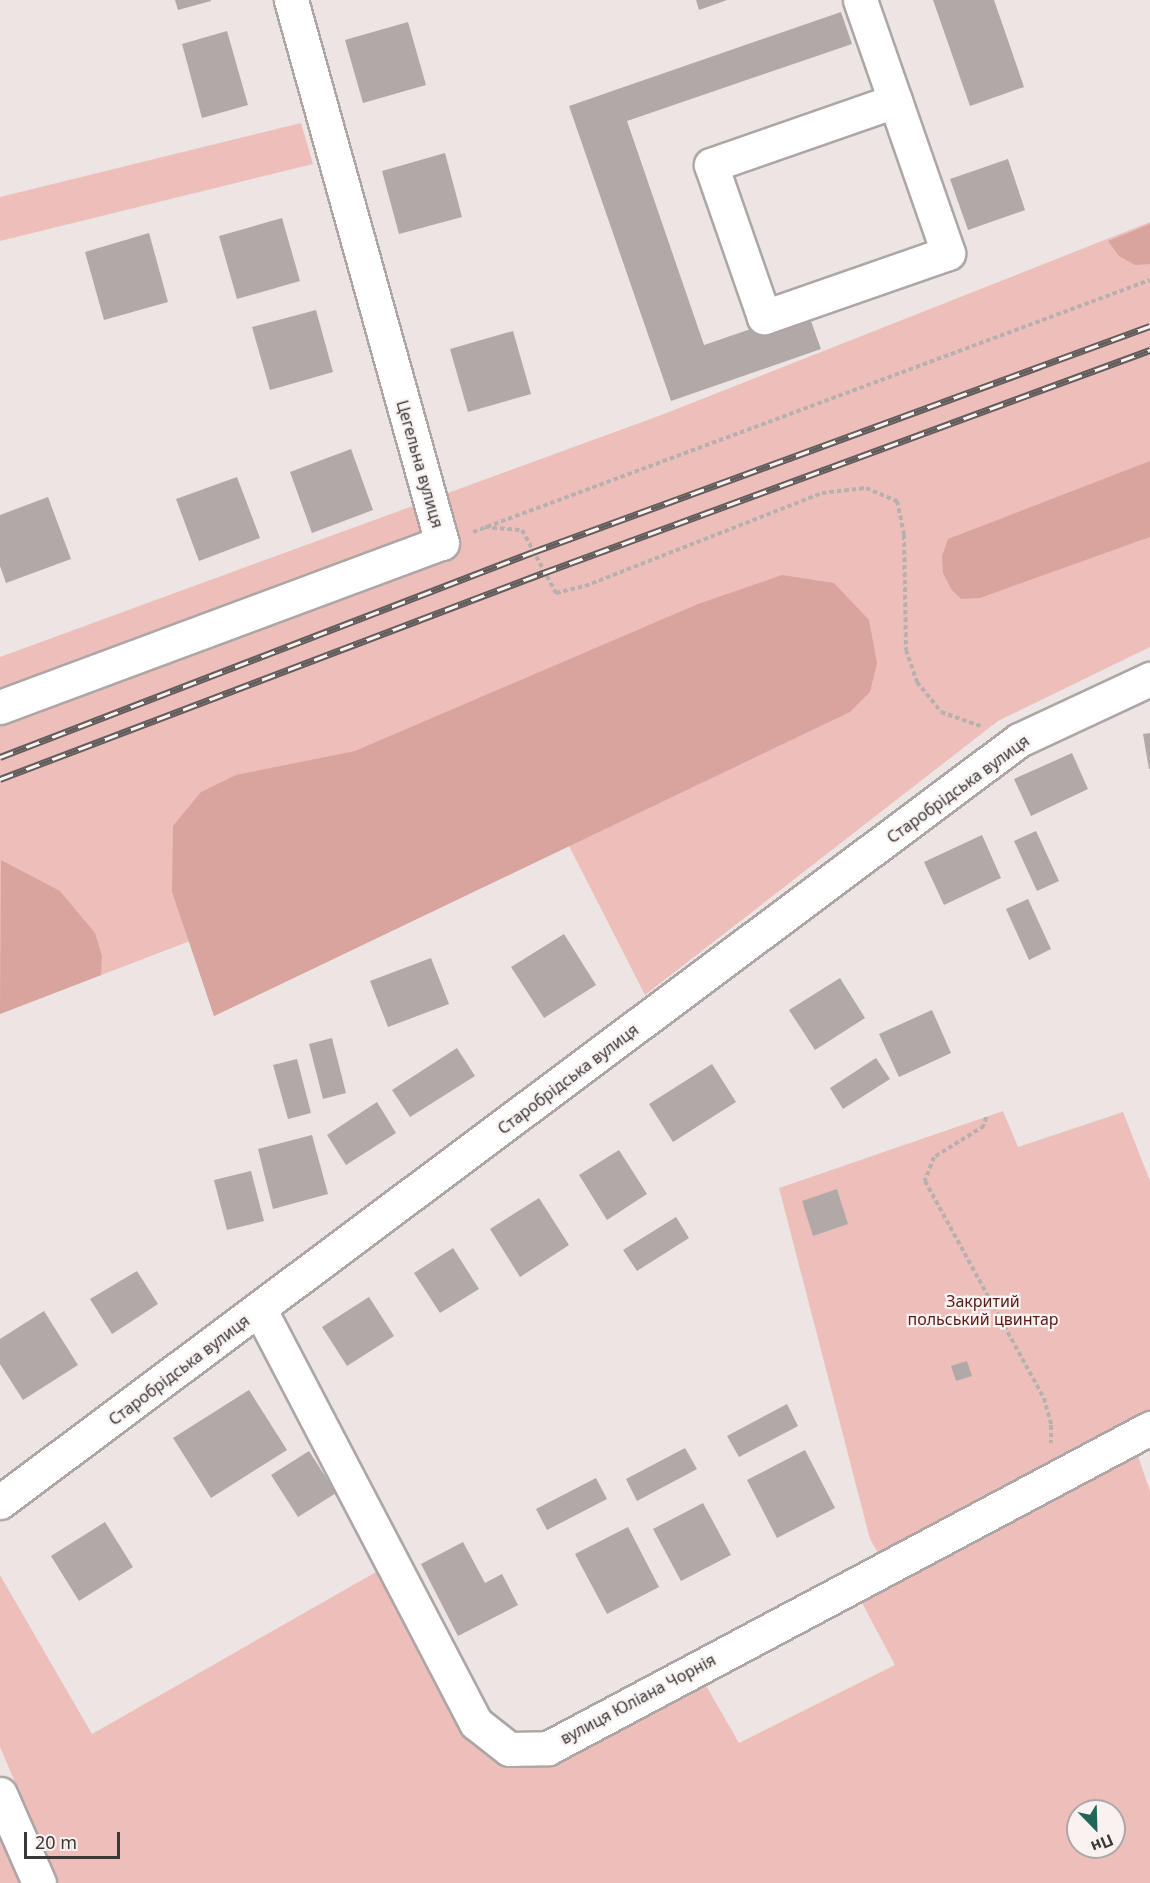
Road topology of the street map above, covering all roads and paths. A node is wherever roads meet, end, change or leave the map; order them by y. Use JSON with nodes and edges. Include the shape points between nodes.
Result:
{"nodes":[{"id":1,"x":291,"y":0,"type":"edge"},
{"id":2,"x":860,"y":0,"type":"edge"},
{"id":3,"x":895,"y":101,"type":"junction"},
{"id":4,"x":1150,"y":280,"type":"edge"},
{"id":5,"x":485,"y":527,"type":"junction"},
{"id":6,"x":442,"y":543,"type":"junction"},
{"id":7,"x":1150,"y":679,"type":"edge"},
{"id":8,"x":0,"y":707,"type":"edge"},
{"id":9,"x":1019,"y":740,"type":"junction"},
{"id":10,"x":986,"y":1117,"type":"dead end"},
{"id":11,"x":260,"y":1310,"type":"junction"},
{"id":12,"x":1150,"y":1428,"type":"edge"},
{"id":13,"x":1051,"y":1446,"type":"dead end"},
{"id":14,"x":0,"y":1502,"type":"edge"},
{"id":15,"x":0,"y":1794,"type":"edge"},
{"id":16,"x":39,"y":1883,"type":"edge"}],
"edges":[{"from":1,"to":6,"type":"main road","name":"Цегельна вулиця"},
{"from":2,"to":3,"type":"main road"},
{"from":3,"to":3,"type":"main road","via":[[948,253],[764,318],[711,165]]},
{"from":4,"to":5,"type":"path"},
{"from":5,"to":6,"type":"path"},
{"from":5,"to":9,"type":"path","via":[[522,530],[556,593],[585,586],[822,493],[866,488],[897,501],[904,535],[906,650],[917,682],[941,712]]},
{"from":6,"to":8,"type":"main road","name":"Цегельна вулиця"},
{"from":7,"to":9,"type":"main road","name":"Старобрідська вулиця"},
{"from":9,"to":11,"type":"main road","name":"Старобрідська вулиця"},
{"from":10,"to":13,"type":"path","via":[[984,1126],[934,1157],[925,1181],[1044,1398],[1051,1425]]},
{"from":11,"to":12,"type":"main road","name":"вулиця Юліана Чорнія","via":[[476,1723],[508,1749],[548,1748]]},
{"from":11,"to":14,"type":"main road","name":"Старобрідська вулиця"},
{"from":15,"to":16,"type":"main road"}]}
